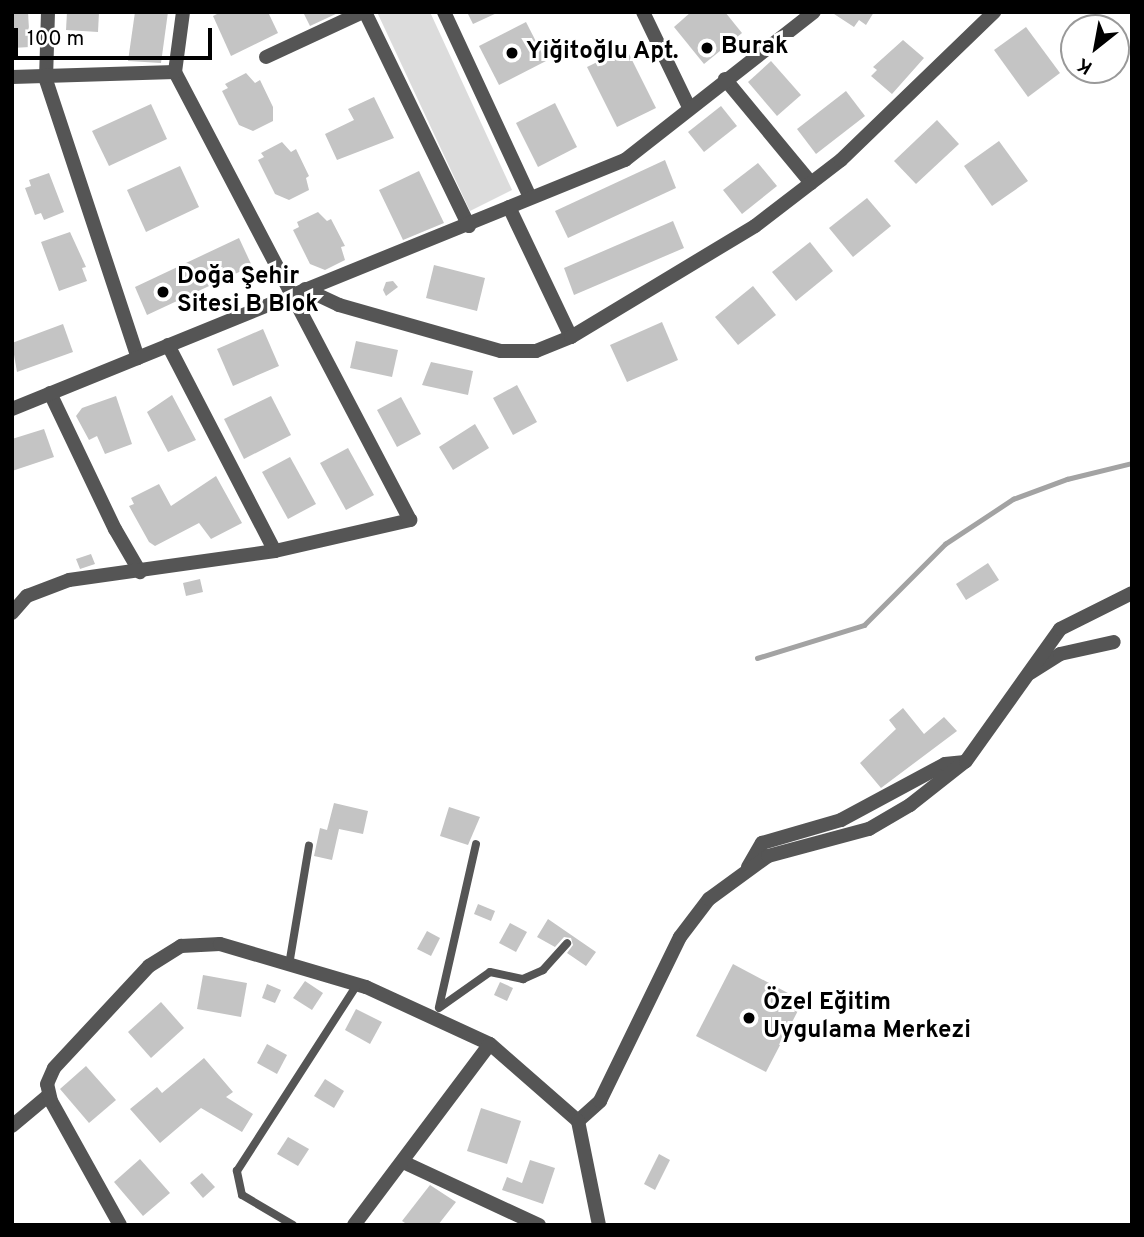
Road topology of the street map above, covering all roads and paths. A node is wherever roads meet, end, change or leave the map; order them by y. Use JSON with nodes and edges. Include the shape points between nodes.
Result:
{"nodes":[{"id":1,"x":48,"y":12,"type":"edge"},
{"id":2,"x":183,"y":12,"type":"edge"},
{"id":3,"x":364,"y":12,"type":"edge"},
{"id":4,"x":444,"y":12,"type":"edge"},
{"id":5,"x":643,"y":12,"type":"edge"},
{"id":6,"x":814,"y":12,"type":"edge"},
{"id":7,"x":994,"y":12,"type":"edge"},
{"id":8,"x":266,"y":57,"type":"dead end"},
{"id":9,"x":175,"y":72,"type":"junction"},
{"id":10,"x":12,"y":77,"type":"edge"},
{"id":11,"x":725,"y":79,"type":"junction"},
{"id":12,"x":46,"y":80,"type":"junction"},
{"id":13,"x":689,"y":107,"type":"junction"},
{"id":14,"x":811,"y":183,"type":"junction"},
{"id":15,"x":530,"y":197,"type":"junction"},
{"id":16,"x":509,"y":207,"type":"junction"},
{"id":17,"x":469,"y":226,"type":"junction"},
{"id":18,"x":299,"y":291,"type":"junction"},
{"id":19,"x":571,"y":337,"type":"junction"},
{"id":20,"x":168,"y":345,"type":"junction"},
{"id":21,"x":138,"y":358,"type":"junction"},
{"id":22,"x":50,"y":393,"type":"junction"},
{"id":23,"x":12,"y":409,"type":"edge"},
{"id":24,"x":275,"y":551,"type":"junction"},
{"id":25,"x":140,"y":572,"type":"junction"},
{"id":26,"x":1132,"y":593,"type":"edge"},
{"id":27,"x":12,"y":613,"type":"edge"},
{"id":28,"x":1114,"y":642,"type":"dead end"},
{"id":29,"x":1020,"y":679,"type":"junction"},
{"id":30,"x":966,"y":761,"type":"junction"},
{"id":31,"x":476,"y":844,"type":"dead end"},
{"id":32,"x":309,"y":846,"type":"dead end"},
{"id":33,"x":748,"y":867,"type":"junction"},
{"id":34,"x":567,"y":943,"type":"dead end"},
{"id":35,"x":289,"y":965,"type":"junction"},
{"id":36,"x":357,"y":985,"type":"junction"},
{"id":37,"x":435,"y":1011,"type":"junction"},
{"id":38,"x":490,"y":1044,"type":"junction"},
{"id":39,"x":49,"y":1095,"type":"junction"},
{"id":40,"x":578,"y":1121,"type":"junction"},
{"id":41,"x":12,"y":1126,"type":"edge"},
{"id":42,"x":403,"y":1162,"type":"junction"},
{"id":43,"x":120,"y":1225,"type":"edge"},
{"id":44,"x":293,"y":1225,"type":"edge"},
{"id":45,"x":354,"y":1225,"type":"edge"},
{"id":46,"x":539,"y":1225,"type":"edge"},
{"id":47,"x":599,"y":1225,"type":"edge"}],
"edges":[{"from":1,"to":12,"type":"street"},
{"from":2,"to":9,"type":"street"},
{"from":3,"to":8,"type":"street"},
{"from":3,"to":17,"type":"street"},
{"from":4,"to":15,"type":"street"},
{"from":5,"to":13,"type":"street"},
{"from":6,"to":11,"type":"street"},
{"from":7,"to":14,"type":"street","via":[[841,160]]},
{"from":9,"to":12,"type":"street"},
{"from":9,"to":18,"type":"street"},
{"from":10,"to":12,"type":"street"},
{"from":11,"to":13,"type":"street"},
{"from":11,"to":14,"type":"street"},
{"from":12,"to":21,"type":"street"},
{"from":13,"to":15,"type":"street","via":[[625,160]]},
{"from":14,"to":19,"type":"street","via":[[755,226]]},
{"from":15,"to":16,"type":"street"},
{"from":16,"to":17,"type":"street"},
{"from":16,"to":19,"type":"street"},
{"from":17,"to":18,"type":"street"},
{"from":18,"to":19,"type":"street","via":[[501,351],[536,351]]},
{"from":18,"to":20,"type":"street"},
{"from":18,"to":24,"type":"street","via":[[410,520]]},
{"from":20,"to":21,"type":"street"},
{"from":20,"to":24,"type":"street"},
{"from":21,"to":22,"type":"street"},
{"from":22,"to":23,"type":"street"},
{"from":22,"to":25,"type":"street"},
{"from":24,"to":25,"type":"street"},
{"from":25,"to":27,"type":"street","via":[[69,580],[27,596]]},
{"from":26,"to":29,"type":"street","via":[[1059,629]]},
{"from":28,"to":29,"type":"street","via":[[1060,654]]},
{"from":29,"to":30,"type":"street"},
{"from":30,"to":33,"type":"street","via":[[910,805],[869,829],[768,856]]},
{"from":30,"to":33,"type":"street","via":[[945,764],[841,820],[762,844]]},
{"from":31,"to":37,"type":"lane"},
{"from":32,"to":35,"type":"lane"},
{"from":33,"to":40,"type":"street","via":[[709,899],[680,937],[600,1101]]},
{"from":34,"to":37,"type":"lane","via":[[543,970],[523,979],[490,972]]},
{"from":35,"to":36,"type":"street"},
{"from":35,"to":39,"type":"street","via":[[220,944],[181,946],[149,966],[54,1068],[47,1084]]},
{"from":36,"to":37,"type":"street"},
{"from":36,"to":44,"type":"lane","via":[[237,1171],[242,1195]]},
{"from":37,"to":38,"type":"street"},
{"from":38,"to":40,"type":"street"},
{"from":38,"to":42,"type":"street"},
{"from":39,"to":41,"type":"street"},
{"from":39,"to":43,"type":"street"},
{"from":40,"to":47,"type":"street"},
{"from":42,"to":45,"type":"street"},
{"from":42,"to":46,"type":"street"}]}
